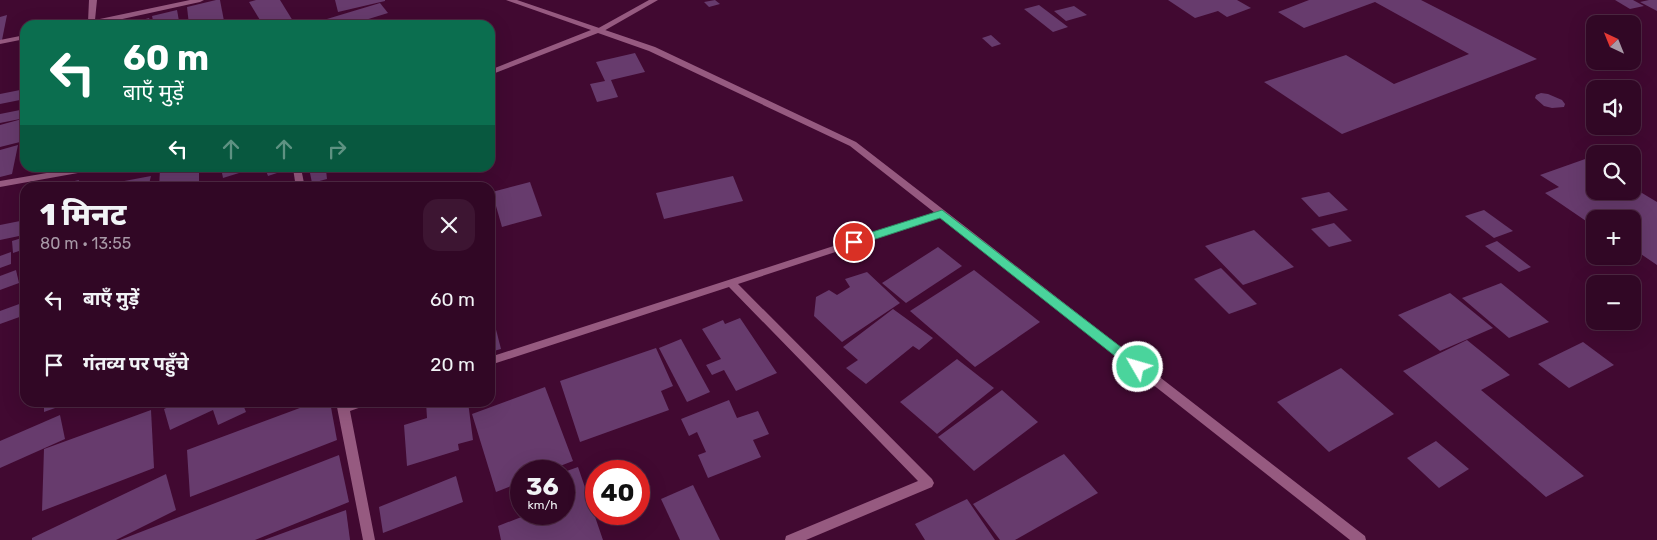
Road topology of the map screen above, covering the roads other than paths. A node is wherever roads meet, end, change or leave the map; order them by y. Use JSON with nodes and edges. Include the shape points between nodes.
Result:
{"nodes":[{"id":1,"x":93,"y":0,"type":"edge"},
{"id":2,"x":200,"y":0,"type":"edge"},
{"id":3,"x":510,"y":0,"type":"edge"},
{"id":4,"x":654,"y":0,"type":"edge"},
{"id":5,"x":89,"y":20,"type":"edge"},
{"id":6,"x":107,"y":20,"type":"edge"},
{"id":7,"x":599,"y":30,"type":"junction"},
{"id":8,"x":20,"y":38,"type":"edge"},
{"id":9,"x":0,"y":42,"type":"edge"},
{"id":10,"x":495,"y":71,"type":"edge"},
{"id":11,"x":67,"y":172,"type":"edge"},
{"id":12,"x":0,"y":184,"type":"edge"},
{"id":13,"x":942,"y":214,"type":"junction"},
{"id":14,"x":730,"y":282,"type":"junction"},
{"id":15,"x":495,"y":359,"type":"edge"},
{"id":16,"x":343,"y":407,"type":"edge"},
{"id":17,"x":369,"y":540,"type":"edge"},
{"id":18,"x":791,"y":540,"type":"edge"},
{"id":19,"x":1360,"y":540,"type":"edge"}],
"edges":[{"from":1,"to":5,"type":"street"},
{"from":2,"to":6,"type":"street"},
{"from":3,"to":7,"type":"street"},
{"from":4,"to":7,"type":"street"},
{"from":7,"to":10,"type":"street"},
{"from":7,"to":13,"type":"street","via":[[652,49],[853,144]]},
{"from":8,"to":9,"type":"street"},
{"from":11,"to":12,"type":"street"},
{"from":13,"to":14,"type":"street"},
{"from":13,"to":19,"type":"street"},
{"from":14,"to":15,"type":"street"},
{"from":14,"to":18,"type":"street","via":[[928,483]]},
{"from":16,"to":17,"type":"street"}]}
